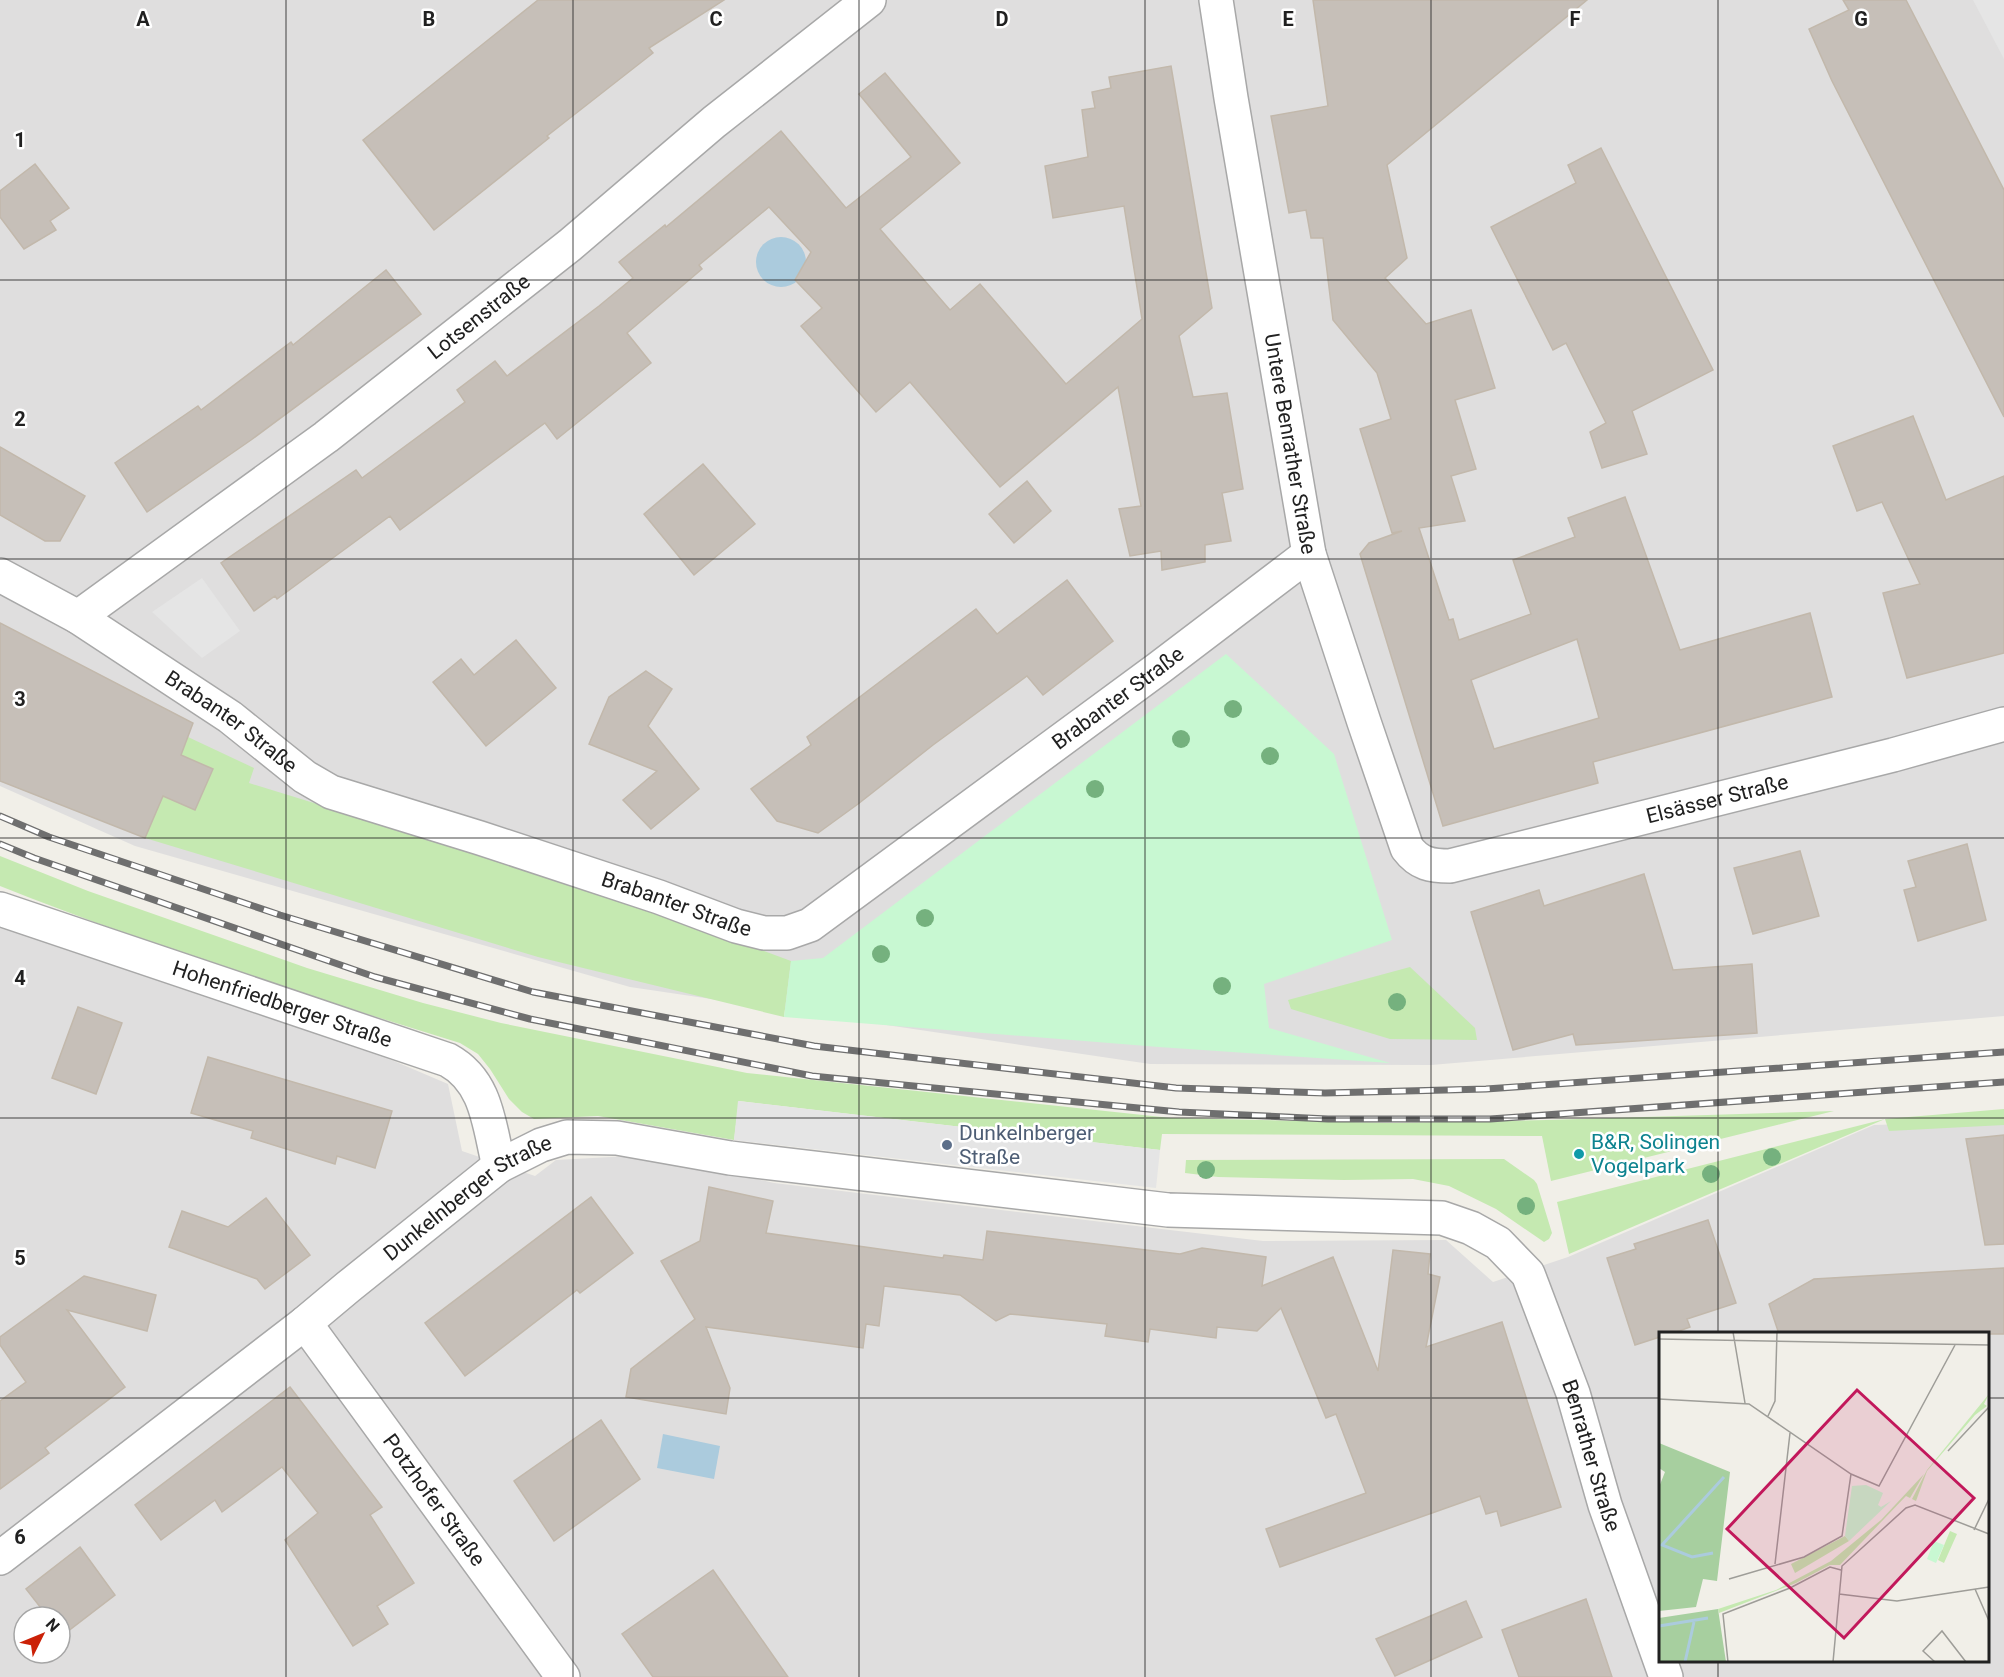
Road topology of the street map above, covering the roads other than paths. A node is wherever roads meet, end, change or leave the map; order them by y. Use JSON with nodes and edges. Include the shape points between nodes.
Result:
{"nodes":[{"id":1,"x":869,"y":0,"type":"edge"},
{"id":2,"x":1216,"y":0,"type":"edge"},
{"id":3,"x":1309,"y":554,"type":"junction"},
{"id":4,"x":0,"y":575,"type":"edge"},
{"id":5,"x":78,"y":617,"type":"junction"},
{"id":6,"x":2004,"y":724,"type":"edge"},
{"id":7,"x":1427,"y":865,"type":"joint"},
{"id":8,"x":0,"y":909,"type":"edge"},
{"id":9,"x":499,"y":1166,"type":"junction"},
{"id":10,"x":1498,"y":1243,"type":"joint"},
{"id":11,"x":305,"y":1323,"type":"junction"},
{"id":12,"x":0,"y":1558,"type":"edge"},
{"id":13,"x":1659,"y":1657,"type":"edge"},
{"id":14,"x":1661,"y":1662,"type":"edge"},
{"id":15,"x":563,"y":1677,"type":"edge"},
{"id":16,"x":1666,"y":1677,"type":"edge"}],
"edges":[{"from":1,"to":5,"type":"street","name":"Lotsenstraße","via":[[335,430]]},
{"from":2,"to":3,"type":"street","name":"Untere Benrather Straße"},
{"from":3,"to":5,"type":"street","name":"Brabanter Straße","via":[[810,925],[787,933],[764,933],[736,926],[659,897],[331,792],[305,777],[230,717]]},
{"from":3,"to":7,"type":"street","name":"Untere Benrather Straße","via":[[1407,848],[1414,858]]},
{"from":4,"to":5,"type":"street","name":"Brabanter Straße"},
{"from":6,"to":7,"type":"street","name":"Elsässer Straße","via":[[1450,866]]},
{"from":8,"to":9,"type":"street","name":"Hohenfriedberger Straße","via":[[448,1060],[466,1072],[481,1094]]},
{"from":9,"to":10,"type":"street","name":"Dunkelnberger Straße","via":[[567,1137],[617,1138],[730,1158],[1168,1210],[1442,1218]]},
{"from":9,"to":11,"type":"street","name":"Dunkelnberger Straße"},
{"from":10,"to":13,"type":"street","name":"Benrather Straße","via":[[1528,1274],[1573,1393],[1605,1505]]},
{"from":11,"to":12,"type":"street","name":"Dunkelnberger Straße"},
{"from":11,"to":15,"type":"street","name":"Potzhofer Straße"},
{"from":14,"to":16,"type":"street","name":"Benrather Straße"}]}
